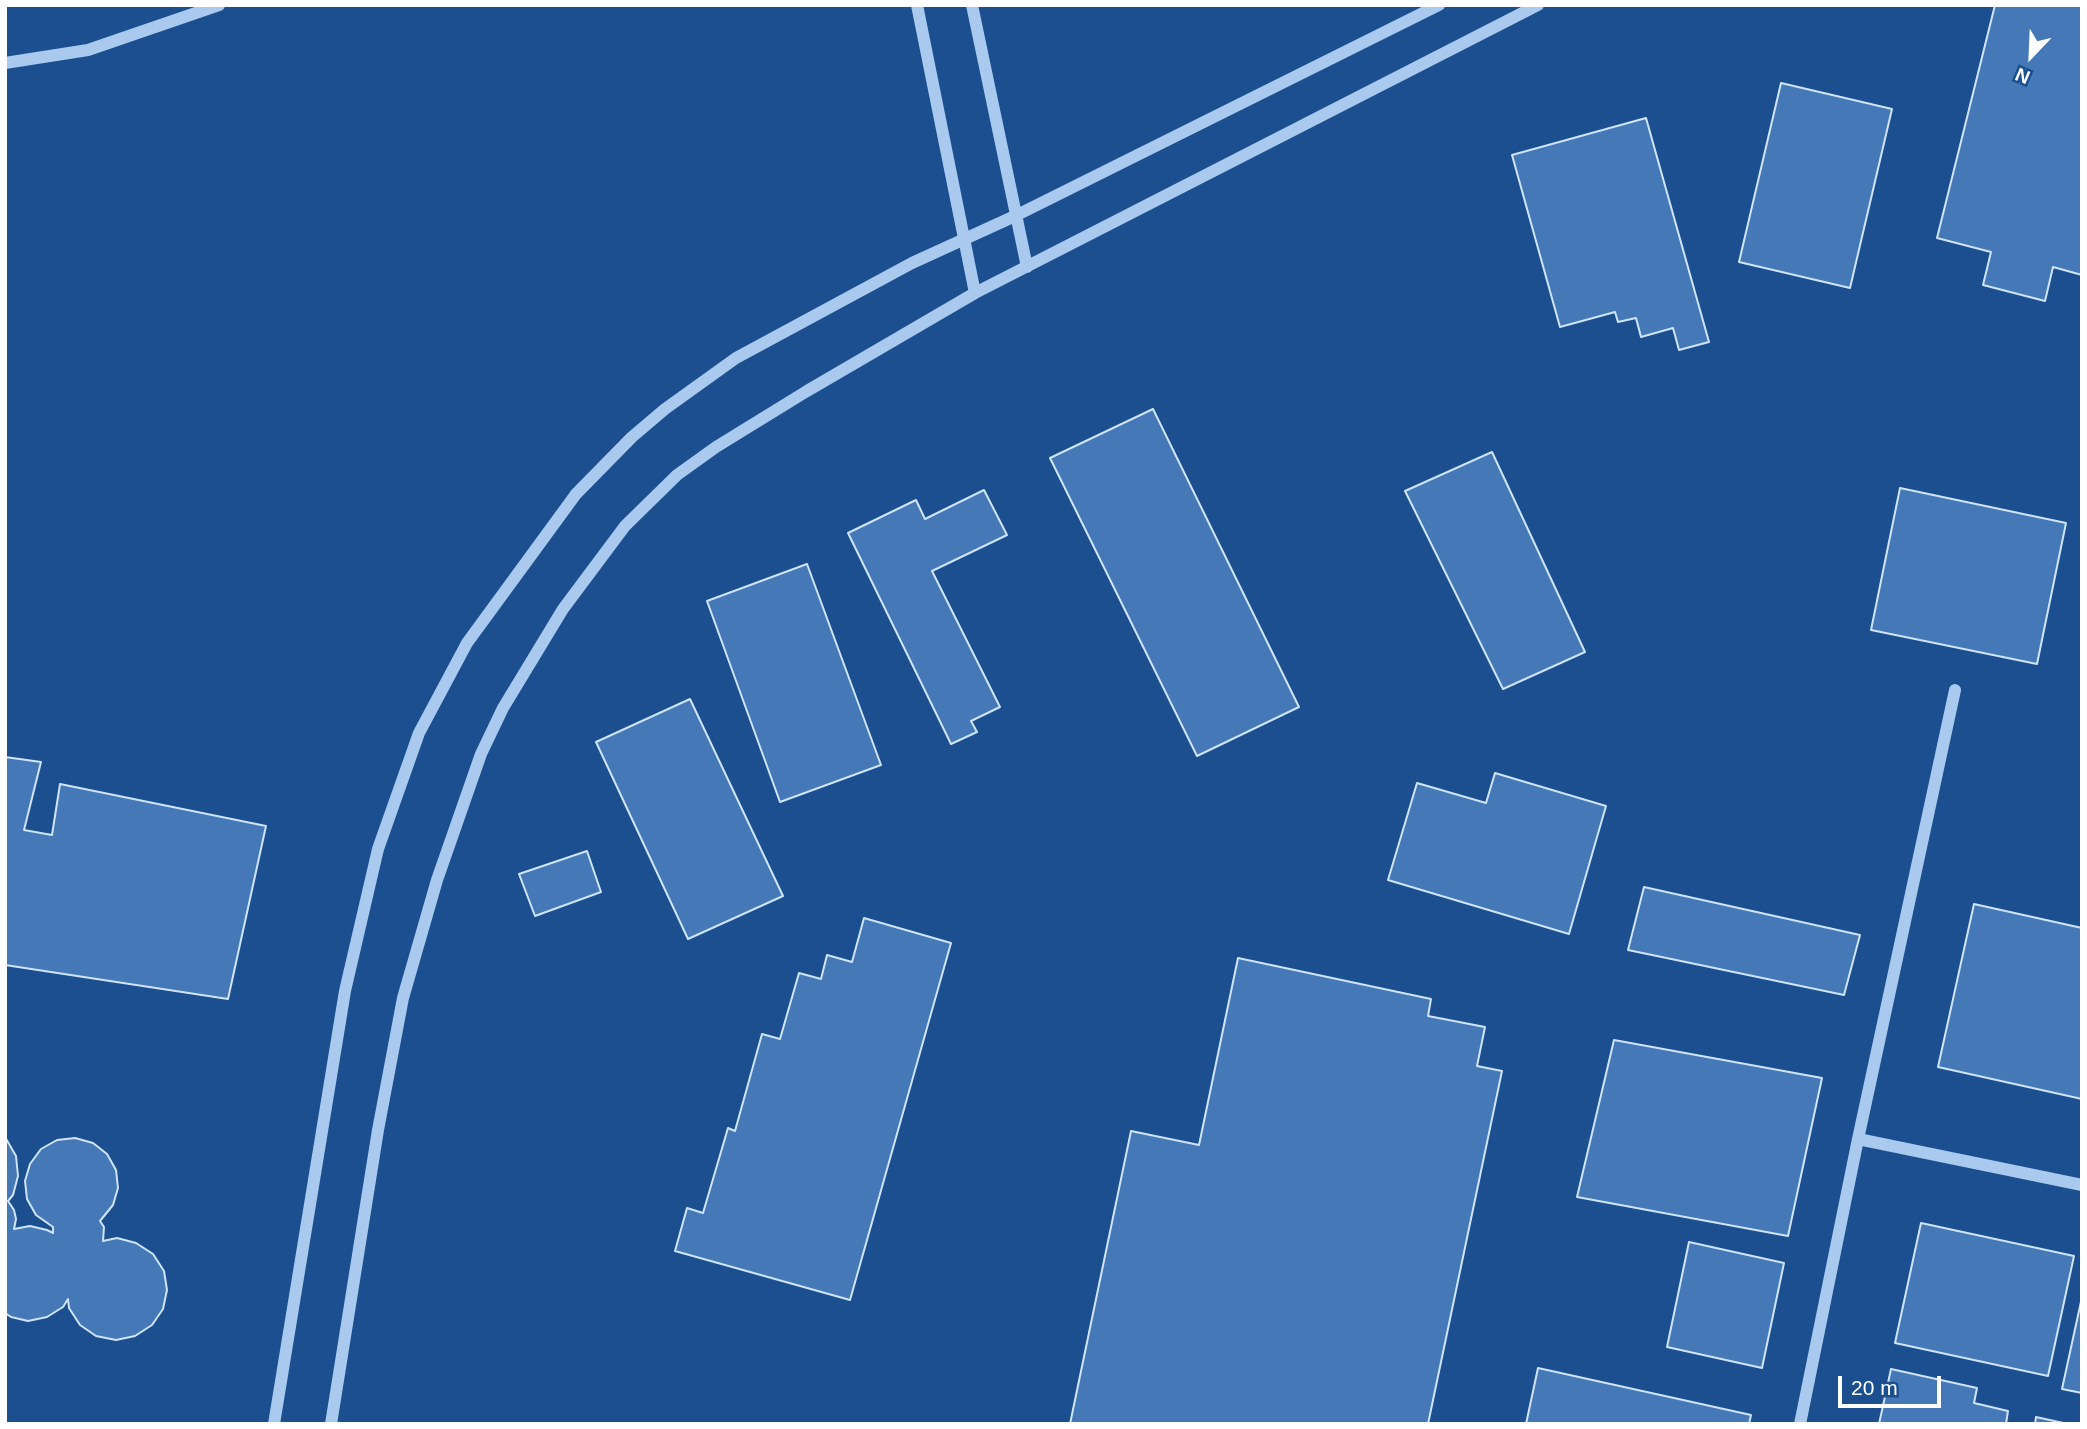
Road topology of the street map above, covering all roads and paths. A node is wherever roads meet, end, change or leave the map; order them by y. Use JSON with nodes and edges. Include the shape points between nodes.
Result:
{"nodes":[{"id":1,"x":219,"y":5,"type":"edge"},
{"id":2,"x":917,"y":5,"type":"edge"},
{"id":3,"x":972,"y":5,"type":"edge"},
{"id":4,"x":1438,"y":5,"type":"edge"},
{"id":5,"x":1538,"y":5,"type":"edge"},
{"id":6,"x":5,"y":63,"type":"edge"},
{"id":7,"x":1015,"y":216,"type":"junction"},
{"id":8,"x":964,"y":239,"type":"junction"},
{"id":9,"x":1027,"y":267,"type":"junction"},
{"id":10,"x":975,"y":293,"type":"junction"},
{"id":11,"x":1955,"y":690,"type":"dead end"},
{"id":12,"x":1858,"y":1139,"type":"junction"},
{"id":13,"x":2082,"y":1185,"type":"edge"},
{"id":14,"x":274,"y":1424,"type":"edge"},
{"id":15,"x":331,"y":1424,"type":"edge"},
{"id":16,"x":1800,"y":1424,"type":"edge"}],
"edges":[{"from":1,"to":6,"type":"street","via":[[88,50]]},
{"from":2,"to":8,"type":"street"},
{"from":3,"to":7,"type":"street"},
{"from":4,"to":7,"type":"street"},
{"from":5,"to":9,"type":"street"},
{"from":7,"to":8,"type":"street"},
{"from":7,"to":9,"type":"street"},
{"from":8,"to":10,"type":"street"},
{"from":8,"to":14,"type":"street","via":[[736,358],[665,409],[576,494],[467,643],[419,733],[378,849],[345,991]]},
{"from":9,"to":10,"type":"street"},
{"from":10,"to":15,"type":"street","via":[[807,391],[677,475],[625,526],[564,609],[503,708],[481,754],[437,880],[403,998]]},
{"from":11,"to":12,"type":"street"},
{"from":12,"to":13,"type":"street"},
{"from":12,"to":16,"type":"street"}]}
